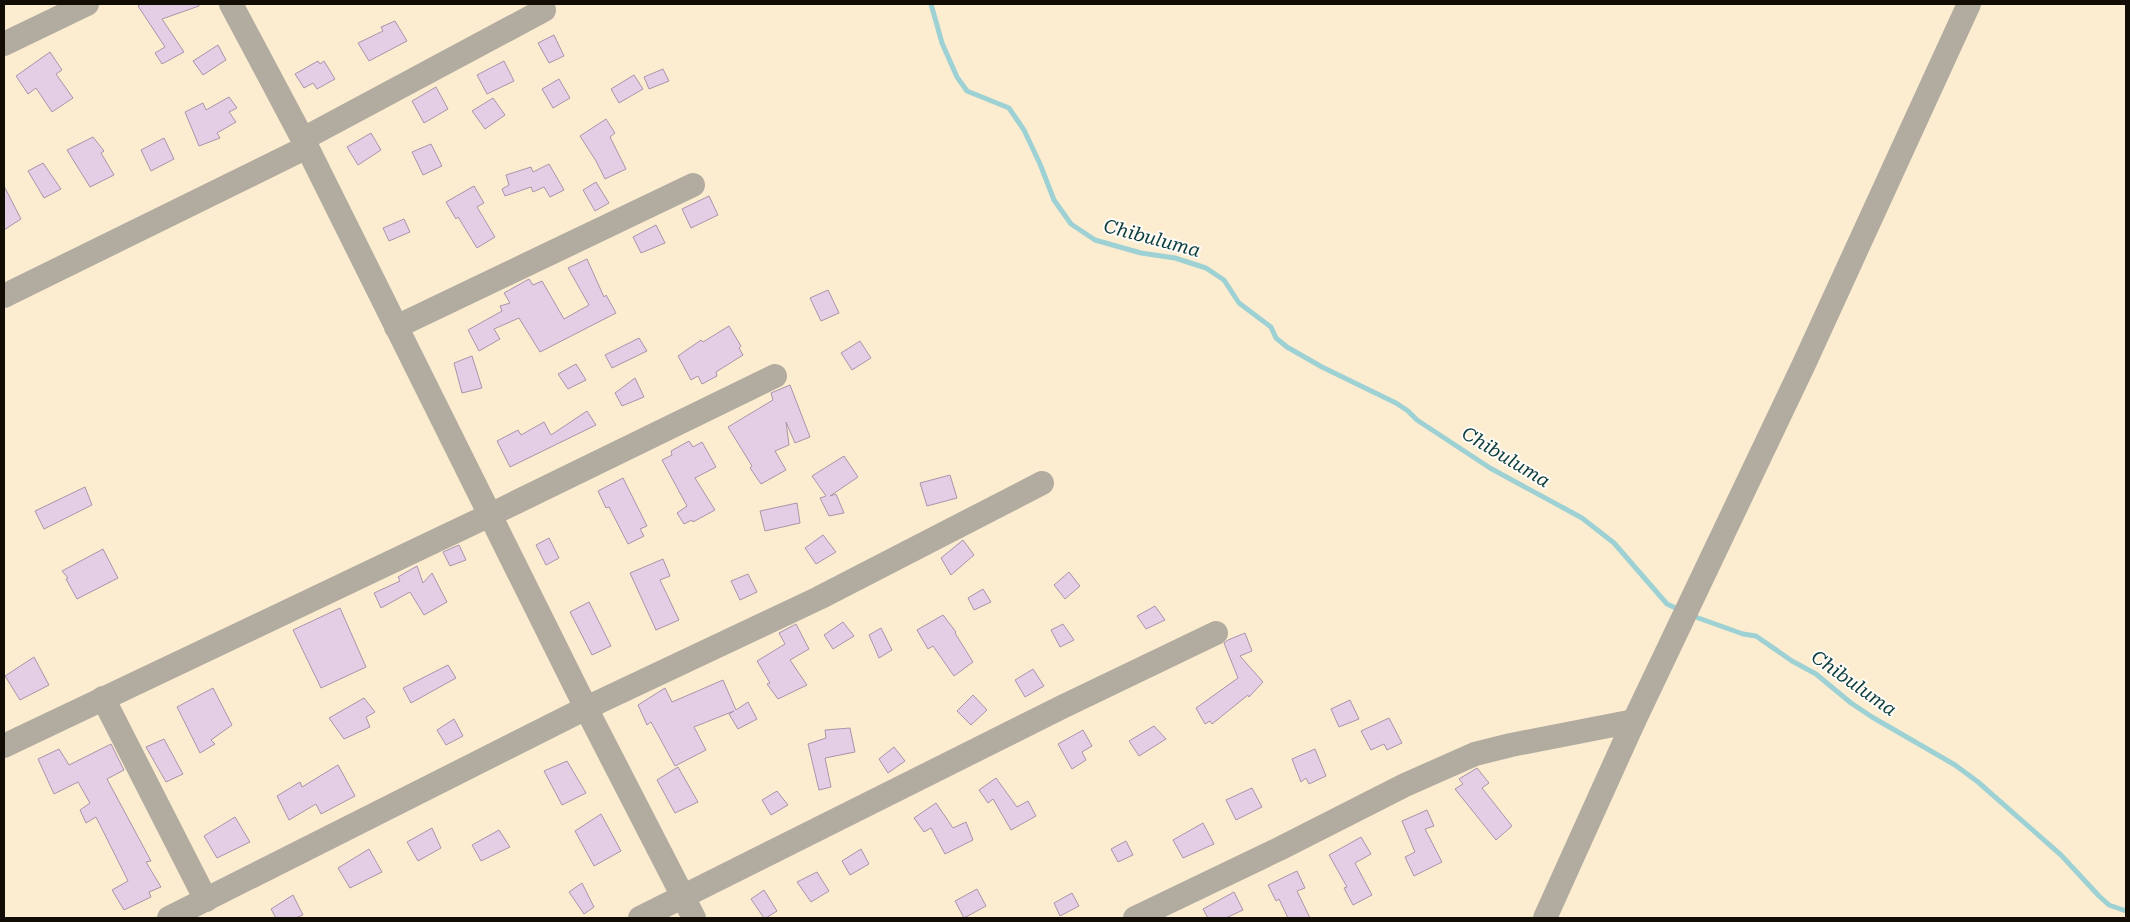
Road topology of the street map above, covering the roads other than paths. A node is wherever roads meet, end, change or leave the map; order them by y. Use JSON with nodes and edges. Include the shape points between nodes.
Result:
{"nodes":[{"id":1,"x":87,"y":4,"type":"edge"},
{"id":2,"x":231,"y":4,"type":"edge"},
{"id":3,"x":1969,"y":4,"type":"edge"},
{"id":4,"x":544,"y":10,"type":"dead end"},
{"id":5,"x":4,"y":44,"type":"edge"},
{"id":6,"x":305,"y":143,"type":"junction"},
{"id":7,"x":692,"y":185,"type":"dead end"},
{"id":8,"x":4,"y":296,"type":"edge"},
{"id":9,"x":396,"y":327,"type":"junction"},
{"id":10,"x":775,"y":376,"type":"dead end"},
{"id":11,"x":1042,"y":483,"type":"dead end"},
{"id":12,"x":490,"y":515,"type":"junction"},
{"id":13,"x":1216,"y":633,"type":"dead end"},
{"id":14,"x":103,"y":698,"type":"junction"},
{"id":15,"x":586,"y":708,"type":"junction"},
{"id":16,"x":1634,"y":721,"type":"junction"},
{"id":17,"x":4,"y":746,"type":"edge"},
{"id":18,"x":683,"y":897,"type":"junction"},
{"id":19,"x":206,"y":900,"type":"junction"},
{"id":20,"x":169,"y":918,"type":"edge"},
{"id":21,"x":640,"y":918,"type":"edge"},
{"id":22,"x":694,"y":918,"type":"edge"},
{"id":23,"x":1135,"y":918,"type":"edge"},
{"id":24,"x":1545,"y":918,"type":"edge"}],
"edges":[{"from":1,"to":5,"type":"street"},
{"from":2,"to":6,"type":"street"},
{"from":3,"to":16,"type":"street","via":[[1804,364]]},
{"from":4,"to":6,"type":"street"},
{"from":6,"to":8,"type":"street"},
{"from":6,"to":9,"type":"street"},
{"from":7,"to":9,"type":"street"},
{"from":9,"to":12,"type":"street"},
{"from":10,"to":12,"type":"street"},
{"from":11,"to":15,"type":"street","via":[[819,598]]},
{"from":12,"to":14,"type":"street"},
{"from":12,"to":15,"type":"street"},
{"from":13,"to":18,"type":"street"},
{"from":14,"to":17,"type":"street"},
{"from":14,"to":19,"type":"street"},
{"from":15,"to":18,"type":"street"},
{"from":15,"to":19,"type":"street"},
{"from":16,"to":23,"type":"street","via":[[1475,754],[1404,785]]},
{"from":16,"to":24,"type":"street"},
{"from":18,"to":21,"type":"street"},
{"from":18,"to":22,"type":"street"},
{"from":19,"to":20,"type":"street"}]}
